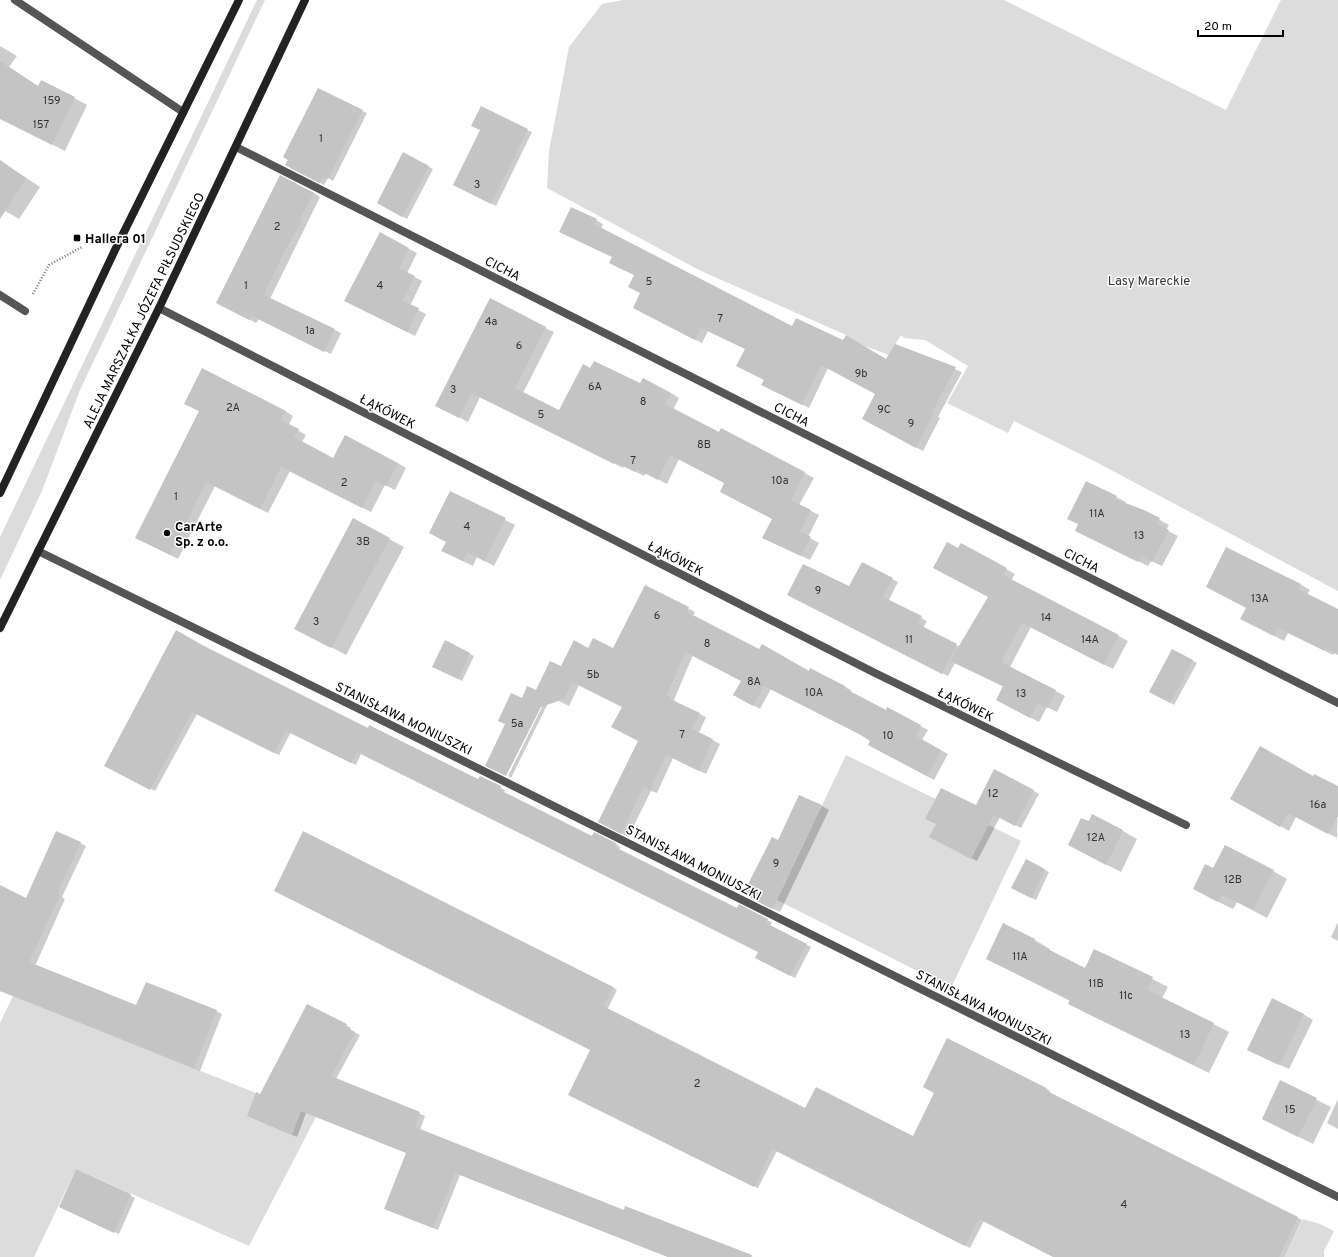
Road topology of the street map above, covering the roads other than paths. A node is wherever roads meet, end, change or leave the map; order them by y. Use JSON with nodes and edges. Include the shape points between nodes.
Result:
{"nodes":[{"id":1,"x":15,"y":0,"type":"edge"},
{"id":2,"x":239,"y":0,"type":"edge"},
{"id":3,"x":305,"y":0,"type":"edge"},
{"id":4,"x":183,"y":112,"type":"junction"},
{"id":5,"x":236,"y":147,"type":"junction"},
{"id":6,"x":0,"y":295,"type":"edge"},
{"id":7,"x":159,"y":308,"type":"junction"},
{"id":8,"x":25,"y":310,"type":"road end"},
{"id":9,"x":0,"y":493,"type":"edge"},
{"id":10,"x":38,"y":551,"type":"junction"},
{"id":11,"x":0,"y":628,"type":"edge"},
{"id":12,"x":1338,"y":703,"type":"edge"},
{"id":13,"x":1186,"y":825,"type":"dead end"},
{"id":14,"x":1338,"y":1197,"type":"edge"}],
"edges":[{"from":1,"to":4,"type":"street"},
{"from":2,"to":4,"type":"main road"},
{"from":3,"to":5,"type":"main road","name":"ALEJA MARSZAŁKA JÓZEFA PIŁSUDSKIEGO"},
{"from":4,"to":9,"type":"main road"},
{"from":5,"to":7,"type":"main road","name":"ALEJA MARSZAŁKA JÓZEFA PIŁSUDSKIEGO"},
{"from":5,"to":12,"type":"street","name":"CICHA"},
{"from":6,"to":8,"type":"street"},
{"from":7,"to":10,"type":"main road","name":"ALEJA MARSZAŁKA JÓZEFA PIŁSUDSKIEGO"},
{"from":7,"to":13,"type":"street","name":"ŁĄKÓWEK","via":[[876,673]]},
{"from":10,"to":11,"type":"main road","name":"ALEJA MARSZAŁKA JÓZEFA PIŁSUDSKIEGO"},
{"from":10,"to":14,"type":"street","name":"STANISŁAWA MONIUSZKI"}]}
